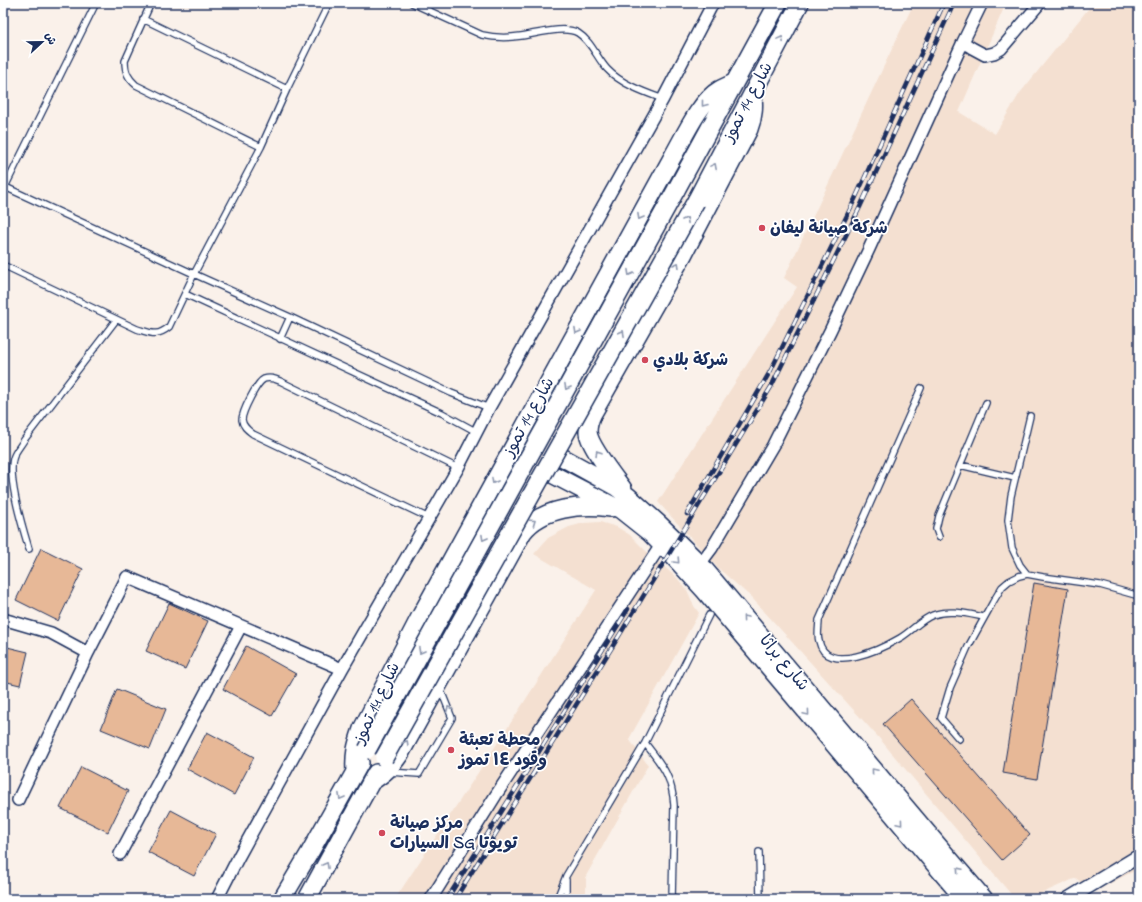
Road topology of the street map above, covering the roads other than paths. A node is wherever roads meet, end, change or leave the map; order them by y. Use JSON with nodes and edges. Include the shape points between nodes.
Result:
{"nodes":[{"id":1,"x":96,"y":3,"type":"edge"},
{"id":2,"x":151,"y":3,"type":"edge"},
{"id":3,"x":329,"y":3,"type":"edge"},
{"id":4,"x":412,"y":3,"type":"edge"},
{"id":5,"x":713,"y":3,"type":"edge"},
{"id":6,"x":778,"y":3,"type":"edge"},
{"id":7,"x":800,"y":3,"type":"edge"},
{"id":8,"x":982,"y":3,"type":"edge"},
{"id":9,"x":1040,"y":3,"type":"edge"},
{"id":10,"x":143,"y":19,"type":"junction"},
{"id":11,"x":963,"y":42,"type":"junction"},
{"id":12,"x":735,"y":82,"type":"junction"},
{"id":13,"x":287,"y":89,"type":"junction"},
{"id":14,"x":753,"y":92,"type":"junction"},
{"id":15,"x":663,"y":99,"type":"junction"},
{"id":16,"x":261,"y":147,"type":"junction"},
{"id":17,"x":4,"y":187,"type":"edge"},
{"id":18,"x":3,"y":265,"type":"edge"},
{"id":19,"x":194,"y":274,"type":"junction"},
{"id":20,"x":185,"y":294,"type":"junction"},
{"id":21,"x":290,"y":317,"type":"junction"},
{"id":22,"x":116,"y":320,"type":"junction"},
{"id":23,"x":280,"y":339,"type":"junction"},
{"id":24,"x":921,"y":388,"type":"dead end"},
{"id":25,"x":986,"y":403,"type":"dead end"},
{"id":26,"x":489,"y":408,"type":"junction"},
{"id":27,"x":1030,"y":416,"type":"dead end"},
{"id":28,"x":477,"y":432,"type":"junction"},
{"id":29,"x":558,"y":455,"type":"dead end"},
{"id":30,"x":960,"y":465,"type":"junction"},
{"id":31,"x":458,"y":468,"type":"junction"},
{"id":32,"x":548,"y":472,"type":"dead end"},
{"id":33,"x":1015,"y":478,"type":"junction"},
{"id":34,"x":625,"y":503,"type":"junction"},
{"id":35,"x":429,"y":518,"type":"junction"},
{"id":36,"x":939,"y":537,"type":"dead end"},
{"id":37,"x":662,"y":545,"type":"junction"},
{"id":38,"x":29,"y":549,"type":"dead end"},
{"id":39,"x":700,"y":564,"type":"junction"},
{"id":40,"x":1026,"y":574,"type":"junction"},
{"id":41,"x":1139,"y":596,"type":"edge"},
{"id":42,"x":709,"y":616,"type":"dead end"},
{"id":43,"x":984,"y":617,"type":"junction"},
{"id":44,"x":3,"y":619,"type":"edge"},
{"id":45,"x":241,"y":626,"type":"junction"},
{"id":46,"x":88,"y":653,"type":"junction"},
{"id":47,"x":342,"y":669,"type":"junction"},
{"id":48,"x":439,"y":684,"type":"junction"},
{"id":49,"x":959,"y":739,"type":"dead end"},
{"id":50,"x":645,"y":743,"type":"junction"},
{"id":51,"x":385,"y":765,"type":"junction"},
{"id":52,"x":355,"y":772,"type":"junction"},
{"id":53,"x":18,"y":800,"type":"dead end"},
{"id":54,"x":759,"y":852,"type":"dead end"},
{"id":55,"x":120,"y":854,"type":"dead end"},
{"id":56,"x":1139,"y":856,"type":"edge"},
{"id":57,"x":566,"y":876,"type":"junction"},
{"id":58,"x":217,"y":899,"type":"edge"},
{"id":59,"x":282,"y":899,"type":"edge"},
{"id":60,"x":307,"y":899,"type":"edge"},
{"id":61,"x":431,"y":899,"type":"edge"},
{"id":62,"x":557,"y":899,"type":"edge"},
{"id":63,"x":566,"y":899,"type":"edge"},
{"id":64,"x":672,"y":899,"type":"edge"},
{"id":65,"x":760,"y":899,"type":"edge"},
{"id":66,"x":964,"y":899,"type":"edge"},
{"id":67,"x":984,"y":899,"type":"edge"},
{"id":68,"x":1068,"y":899,"type":"edge"}],
"edges":[{"from":1,"to":17,"type":"lane"},
{"from":2,"to":10,"type":"lane"},
{"from":3,"to":13,"type":"lane"},
{"from":4,"to":15,"type":"lane","via":[[482,35],[492,37],[564,30],[578,33],[588,42],[608,70],[622,81]]},
{"from":5,"to":15,"type":"street"},
{"from":6,"to":12,"type":"main road","name":"شارع 14 تموز"},
{"from":14,"to":7,"type":"main road","name":"شارع 14 تموز","one_way":true},
{"from":8,"to":11,"type":"street"},
{"from":9,"to":11,"type":"street","via":[[1001,49],[994,53],[985,55]]},
{"from":10,"to":13,"type":"lane"},
{"from":10,"to":16,"type":"lane","via":[[125,61],[125,70],[130,80]]},
{"from":11,"to":39,"type":"street","via":[[869,249],[784,424],[712,548]]},
{"from":12,"to":52,"type":"main road","name":"شارع 14 تموز","one_way":true,"bridge":true},
{"from":12,"to":52,"type":"main road","name":"شارع 14 تموز","one_way":true,"via":[[718,90],[701,107],[527,437],[420,617],[362,729],[354,755]]},
{"from":13,"to":16,"type":"lane"},
{"from":34,"to":14,"type":"main road","one_way":true,"via":[[588,433],[589,423],[683,255],[749,129],[753,118]]},
{"from":51,"to":14,"type":"main road","name":"شارع 14 تموز","one_way":true,"bridge":true,"via":[[696,201]]},
{"from":15,"to":26,"type":"street"},
{"from":16,"to":19,"type":"lane"},
{"from":17,"to":19,"type":"lane"},
{"from":18,"to":22,"type":"lane"},
{"from":19,"to":20,"type":"lane"},
{"from":19,"to":21,"type":"lane"},
{"from":20,"to":22,"type":"lane","via":[[169,328],[162,333],[137,330]]},
{"from":20,"to":23,"type":"lane"},
{"from":21,"to":23,"type":"lane"},
{"from":21,"to":26,"type":"lane","via":[[451,393]]},
{"from":22,"to":38,"type":"lane","via":[[13,458],[14,488]]},
{"from":23,"to":28,"type":"lane","via":[[442,413]]},
{"from":24,"to":43,"type":"lane","via":[[819,620],[818,641],[823,651],[831,657],[850,658],[902,637],[921,621],[933,615],[950,612]]},
{"from":25,"to":30,"type":"lane"},
{"from":26,"to":28,"type":"street"},
{"from":27,"to":33,"type":"lane"},
{"from":28,"to":31,"type":"street"},
{"from":29,"to":34,"type":"main road","name":"شارع براثا","via":[[616,487]]},
{"from":30,"to":33,"type":"lane"},
{"from":30,"to":36,"type":"lane","via":[[939,516],[936,529]]},
{"from":31,"to":35,"type":"street"},
{"from":31,"to":35,"type":"lane","via":[[280,381],[271,378],[264,379],[259,384],[244,412],[242,420],[246,429]]},
{"from":32,"to":34,"type":"main road","name":"شارع براثا"},
{"from":33,"to":40,"type":"lane","via":[[1008,520],[1012,548]]},
{"from":34,"to":37,"type":"main road","name":"شارع براثا"},
{"from":34,"to":39,"type":"main road","name":"شارع براثا","via":[[659,524]]},
{"from":48,"to":34,"type":"main road","one_way":true,"via":[[523,532],[532,522],[558,510]]},
{"from":35,"to":47,"type":"street"},
{"from":37,"to":61,"type":"street","via":[[495,796]]},
{"from":37,"to":66,"type":"main road","name":"شارع براثا","one_way":true,"via":[[705,591]]},
{"from":67,"to":39,"type":"main road","name":"شارع براثا","one_way":true},
{"from":40,"to":41,"type":"lane","via":[[1100,586]]},
{"from":40,"to":43,"type":"lane","via":[[1009,581]]},
{"from":42,"to":50,"type":"lane"},
{"from":43,"to":49,"type":"lane","via":[[953,681],[942,718]]},
{"from":44,"to":46,"type":"street","via":[[51,633]]},
{"from":45,"to":46,"type":"street","via":[[127,577]]},
{"from":45,"to":47,"type":"street"},
{"from":45,"to":55,"type":"street"},
{"from":46,"to":53,"type":"street"},
{"from":47,"to":58,"type":"street","via":[[238,856]]},
{"from":51,"to":48,"type":"main road","one_way":true,"via":[[392,766]]},
{"from":51,"to":48,"type":"lane","one_way":true,"via":[[419,774],[452,718]]},
{"from":50,"to":57,"type":"lane"},
{"from":50,"to":64,"type":"lane","via":[[661,764],[673,791]]},
{"from":60,"to":51,"type":"main road","name":"شارع 14 تموز","one_way":true,"via":[[371,782]]},
{"from":52,"to":59,"type":"main road","name":"شارع 14 تموز","one_way":true},
{"from":54,"to":65,"type":"lane"},
{"from":56,"to":68,"type":"street"},
{"from":57,"to":62,"type":"lane"},
{"from":57,"to":63,"type":"lane"}]}
